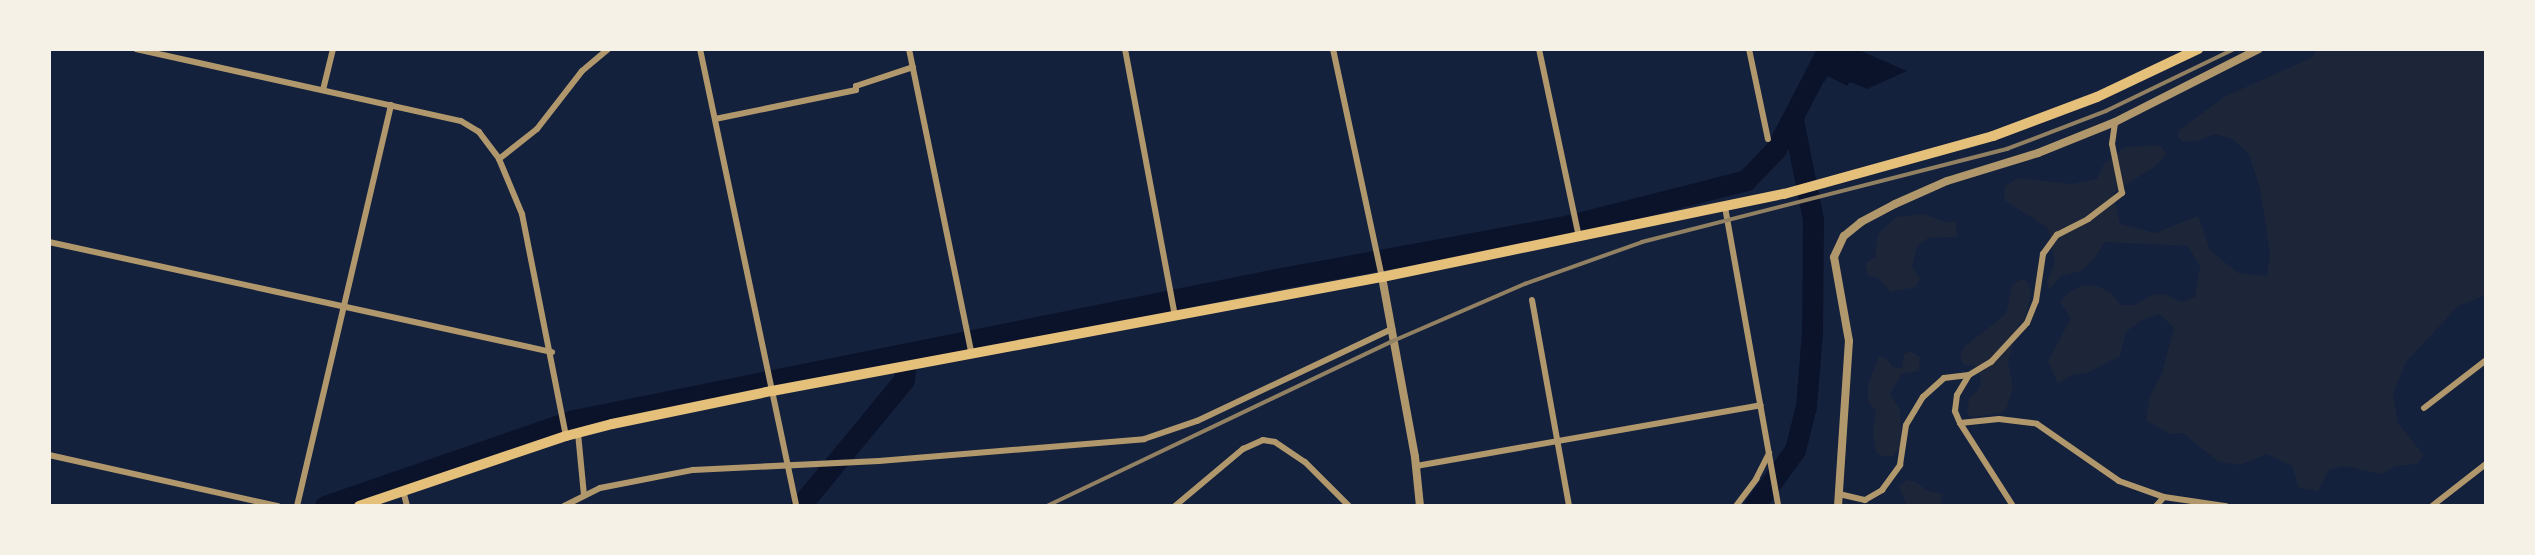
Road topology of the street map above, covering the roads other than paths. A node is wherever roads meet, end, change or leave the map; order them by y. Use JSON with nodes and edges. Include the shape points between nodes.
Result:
{"nodes":[{"id":1,"x":136,"y":49,"type":"edge"},
{"id":2,"x":333,"y":49,"type":"edge"},
{"id":3,"x":608,"y":49,"type":"edge"},
{"id":4,"x":700,"y":49,"type":"edge"},
{"id":5,"x":909,"y":49,"type":"edge"},
{"id":6,"x":1125,"y":49,"type":"edge"},
{"id":7,"x":1334,"y":49,"type":"edge"},
{"id":8,"x":1539,"y":49,"type":"edge"},
{"id":9,"x":1749,"y":49,"type":"edge"},
{"id":10,"x":2198,"y":49,"type":"edge"},
{"id":11,"x":2259,"y":49,"type":"edge"},
{"id":12,"x":913,"y":67,"type":"junction"},
{"id":13,"x":323,"y":90,"type":"junction"},
{"id":14,"x":391,"y":105,"type":"junction"},
{"id":15,"x":715,"y":119,"type":"junction"},
{"id":16,"x":2115,"y":122,"type":"junction"},
{"id":17,"x":1768,"y":138,"type":"dead end"},
{"id":18,"x":499,"y":159,"type":"junction"},
{"id":19,"x":1725,"y":207,"type":"junction"},
{"id":20,"x":1579,"y":237,"type":"junction"},
{"id":21,"x":49,"y":242,"type":"edge"},
{"id":22,"x":1381,"y":277,"type":"junction"},
{"id":23,"x":1532,"y":300,"type":"dead end"},
{"id":24,"x":342,"y":307,"type":"junction"},
{"id":25,"x":1175,"y":315,"type":"junction"},
{"id":26,"x":1392,"y":329,"type":"junction"},
{"id":27,"x":552,"y":352,"type":"junction"},
{"id":28,"x":972,"y":355,"type":"junction"},
{"id":29,"x":2486,"y":360,"type":"edge"},
{"id":30,"x":1969,"y":375,"type":"junction"},
{"id":31,"x":772,"y":391,"type":"junction"},
{"id":32,"x":1761,"y":405,"type":"junction"},
{"id":33,"x":2424,"y":408,"type":"dead end"},
{"id":34,"x":1960,"y":423,"type":"junction"},
{"id":35,"x":572,"y":434,"type":"junction"},
{"id":36,"x":1557,"y":442,"type":"junction"},
{"id":37,"x":49,"y":455,"type":"edge"},
{"id":38,"x":1769,"y":456,"type":"junction"},
{"id":39,"x":2486,"y":464,"type":"edge"},
{"id":40,"x":788,"y":465,"type":"junction"},
{"id":41,"x":1416,"y":466,"type":"junction"},
{"id":42,"x":403,"y":490,"type":"junction"},
{"id":43,"x":584,"y":495,"type":"junction"},
{"id":44,"x":1839,"y":495,"type":"junction"},
{"id":45,"x":2164,"y":497,"type":"junction"},
{"id":46,"x":794,"y":505,"type":"edge"},
{"id":47,"x":278,"y":506,"type":"edge"},
{"id":48,"x":297,"y":506,"type":"edge"},
{"id":49,"x":359,"y":506,"type":"edge"},
{"id":50,"x":407,"y":506,"type":"edge"},
{"id":51,"x":564,"y":506,"type":"edge"},
{"id":52,"x":1175,"y":506,"type":"edge"},
{"id":53,"x":1349,"y":506,"type":"edge"},
{"id":54,"x":1420,"y":506,"type":"edge"},
{"id":55,"x":1569,"y":506,"type":"edge"},
{"id":56,"x":1736,"y":506,"type":"edge"},
{"id":57,"x":1778,"y":506,"type":"edge"},
{"id":58,"x":1838,"y":506,"type":"edge"},
{"id":59,"x":2014,"y":506,"type":"edge"},
{"id":60,"x":2156,"y":506,"type":"edge"},
{"id":61,"x":2226,"y":506,"type":"edge"},
{"id":62,"x":2432,"y":506,"type":"edge"}],
"edges":[{"from":1,"to":13,"type":"street"},
{"from":2,"to":13,"type":"street"},
{"from":3,"to":18,"type":"street","via":[[582,71],[537,129]]},
{"from":4,"to":15,"type":"street"},
{"from":5,"to":12,"type":"street"},
{"from":6,"to":25,"type":"street"},
{"from":7,"to":22,"type":"street"},
{"from":8,"to":20,"type":"street"},
{"from":9,"to":17,"type":"street"},
{"from":10,"to":19,"type":"highway","via":[[2096,97],[1993,136]]},
{"from":11,"to":16,"type":"street"},
{"from":12,"to":15,"type":"street","via":[[856,86],[856,90]]},
{"from":12,"to":28,"type":"street"},
{"from":13,"to":14,"type":"street"},
{"from":14,"to":18,"type":"street","via":[[469,124]]},
{"from":14,"to":24,"type":"street"},
{"from":15,"to":31,"type":"street"},
{"from":16,"to":30,"type":"street","via":[[2112,144],[2122,193],[2057,235],[2043,254],[2036,301],[2027,323],[1991,362]]},
{"from":16,"to":44,"type":"street","via":[[1937,185],[1861,222],[1844,236],[1833,268],[1849,341]]},
{"from":18,"to":27,"type":"street","via":[[523,218]]},
{"from":19,"to":20,"type":"highway"},
{"from":19,"to":32,"type":"street"},
{"from":20,"to":22,"type":"highway"},
{"from":21,"to":24,"type":"street"},
{"from":22,"to":25,"type":"highway"},
{"from":22,"to":26,"type":"street"},
{"from":23,"to":36,"type":"street"},
{"from":24,"to":27,"type":"street"},
{"from":24,"to":48,"type":"street"},
{"from":25,"to":28,"type":"highway"},
{"from":26,"to":40,"type":"street","via":[[1197,421],[1144,439]]},
{"from":26,"to":41,"type":"street"},
{"from":27,"to":35,"type":"street"},
{"from":28,"to":31,"type":"highway"},
{"from":29,"to":33,"type":"street"},
{"from":30,"to":34,"type":"street","via":[[1955,403]]},
{"from":30,"to":44,"type":"street","via":[[1944,378],[1923,397],[1906,425],[1900,465],[1882,490],[1865,500]]},
{"from":31,"to":35,"type":"highway"},
{"from":31,"to":40,"type":"street"},
{"from":32,"to":36,"type":"street"},
{"from":32,"to":38,"type":"street"},
{"from":34,"to":45,"type":"street","via":[[1999,419],[2037,424],[2119,481]]},
{"from":34,"to":59,"type":"street"},
{"from":35,"to":42,"type":"highway"},
{"from":35,"to":43,"type":"street"},
{"from":36,"to":41,"type":"street"},
{"from":36,"to":55,"type":"street"},
{"from":37,"to":47,"type":"street"},
{"from":38,"to":56,"type":"street"},
{"from":38,"to":57,"type":"street"},
{"from":39,"to":62,"type":"street"},
{"from":40,"to":43,"type":"street","via":[[693,470]]},
{"from":40,"to":46,"type":"street"},
{"from":41,"to":54,"type":"street"},
{"from":42,"to":49,"type":"highway"},
{"from":42,"to":50,"type":"street"},
{"from":43,"to":51,"type":"street"},
{"from":44,"to":58,"type":"street"},
{"from":45,"to":60,"type":"street"},
{"from":45,"to":61,"type":"street"},
{"from":52,"to":53,"type":"street","via":[[1243,449],[1264,439],[1305,462]]}]}
